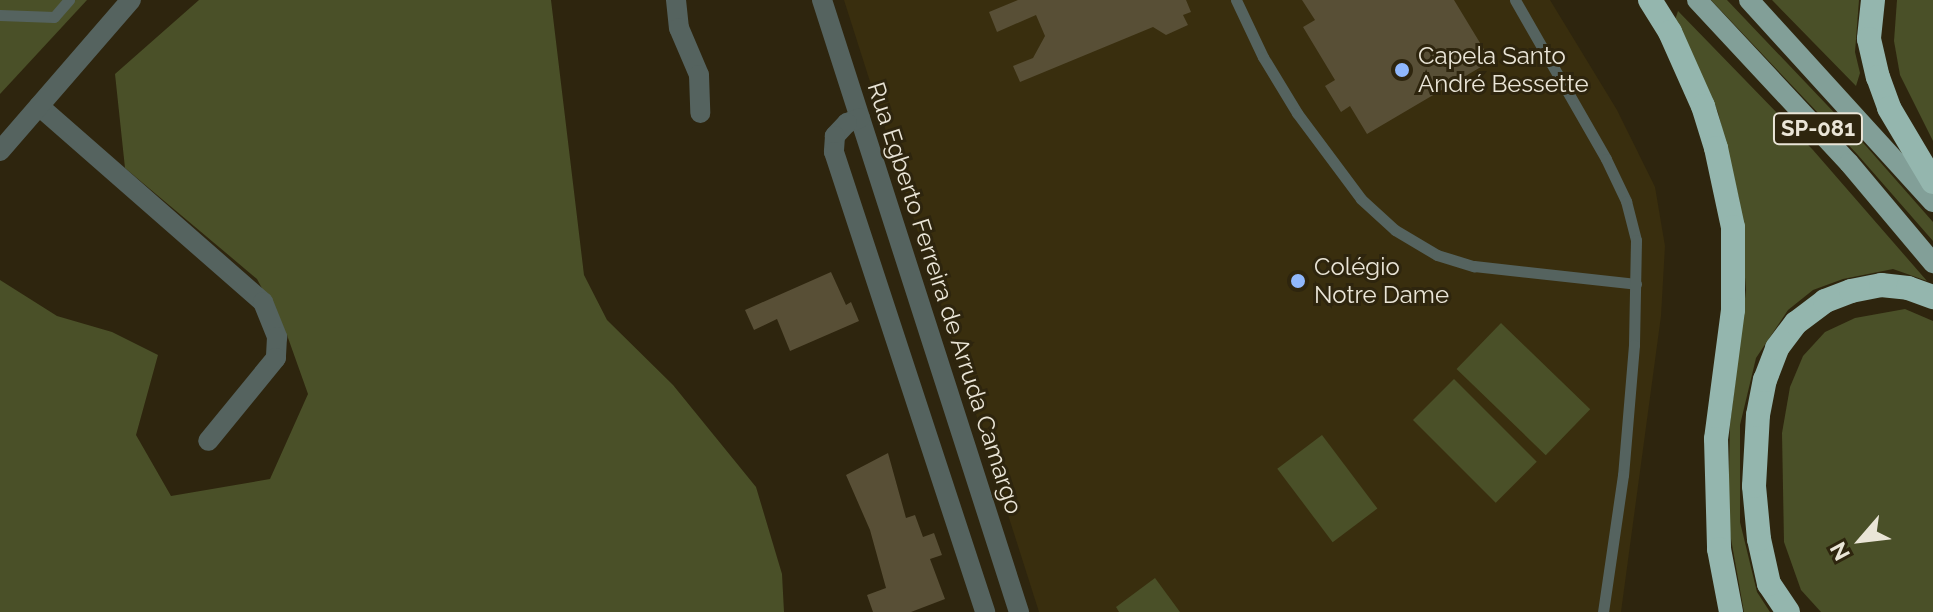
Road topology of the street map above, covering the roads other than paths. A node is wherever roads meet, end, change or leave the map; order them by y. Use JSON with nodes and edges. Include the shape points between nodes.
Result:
{"nodes":[{"id":1,"x":69,"y":0,"type":"edge"},
{"id":2,"x":131,"y":0,"type":"edge"},
{"id":3,"x":676,"y":0,"type":"edge"},
{"id":4,"x":822,"y":0,"type":"edge"},
{"id":5,"x":1236,"y":0,"type":"edge"},
{"id":6,"x":1515,"y":0,"type":"edge"},
{"id":7,"x":1650,"y":0,"type":"edge"},
{"id":8,"x":1697,"y":0,"type":"edge"},
{"id":9,"x":1749,"y":0,"type":"edge"},
{"id":10,"x":1873,"y":0,"type":"edge"},
{"id":11,"x":0,"y":15,"type":"edge"},
{"id":12,"x":39,"y":106,"type":"junction"},
{"id":13,"x":700,"y":113,"type":"dead end"},
{"id":14,"x":860,"y":118,"type":"junction"},
{"id":15,"x":0,"y":151,"type":"edge"},
{"id":16,"x":1933,"y":182,"type":"edge"},
{"id":17,"x":1933,"y":202,"type":"edge"},
{"id":18,"x":1933,"y":263,"type":"edge"},
{"id":19,"x":1636,"y":284,"type":"junction"},
{"id":20,"x":1933,"y":297,"type":"edge"},
{"id":21,"x":208,"y":441,"type":"dead end"},
{"id":22,"x":985,"y":612,"type":"edge"},
{"id":23,"x":1019,"y":612,"type":"edge"},
{"id":24,"x":1603,"y":612,"type":"edge"},
{"id":25,"x":1731,"y":612,"type":"edge"},
{"id":26,"x":1788,"y":612,"type":"edge"}],
"edges":[{"from":1,"to":11,"type":"lane","via":[[54,17]]},
{"from":2,"to":12,"type":"street"},
{"from":3,"to":13,"type":"street","via":[[679,28],[699,75]]},
{"from":4,"to":14,"type":"street","name":"Rua Egberto Ferreira de Arruda Camargo"},
{"from":5,"to":19,"type":"lane","via":[[1297,113],[1361,199],[1395,230],[1437,255],[1474,266]]},
{"from":6,"to":19,"type":"lane","via":[[1626,201],[1636,240]]},
{"from":7,"to":25,"type":"highway","via":[[1703,106],[1733,227],[1733,310],[1716,439],[1719,549]]},
{"from":8,"to":18,"type":"main road","number":"SP-081","via":[[1849,163]]},
{"from":9,"to":17,"type":"main road","number":"SP-081"},
{"from":10,"to":16,"type":"highway","via":[[1869,39],[1878,77],[1889,108]]},
{"from":12,"to":15,"type":"street"},
{"from":12,"to":21,"type":"street","via":[[263,302],[277,337],[276,358]]},
{"from":14,"to":22,"type":"street","via":[[835,136],[834,152]]},
{"from":14,"to":23,"type":"street","name":"Rua Egberto Ferreira de Arruda Camargo"},
{"from":19,"to":24,"type":"lane","via":[[1623,475]]},
{"from":20,"to":26,"type":"highway","via":[[1881,285],[1851,291],[1825,301],[1796,323],[1777,348],[1758,415],[1754,486],[1769,584]]}]}
